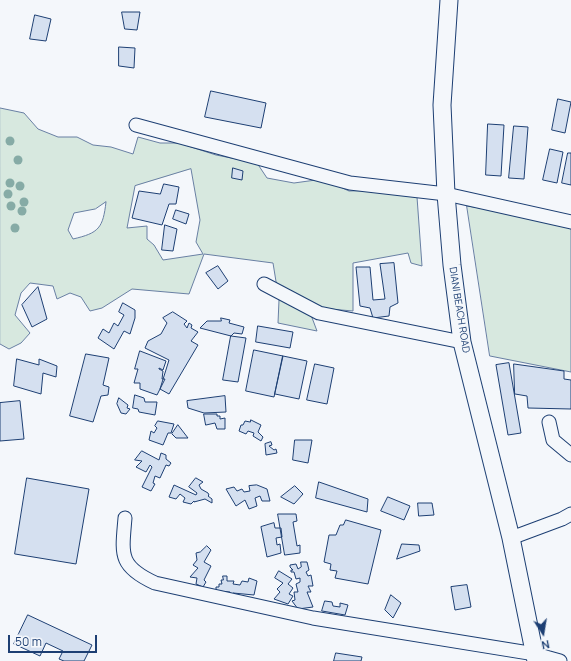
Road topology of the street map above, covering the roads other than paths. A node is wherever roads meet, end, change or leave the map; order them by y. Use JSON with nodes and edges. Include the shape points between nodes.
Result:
{"nodes":[{"id":1,"x":449,"y":0,"type":"edge"},
{"id":2,"x":136,"y":125,"type":"dead end"},
{"id":3,"x":446,"y":194,"type":"junction"},
{"id":4,"x":571,"y":222,"type":"edge"},
{"id":5,"x":264,"y":284,"type":"dead end"},
{"id":6,"x":462,"y":342,"type":"junction"},
{"id":7,"x":549,"y":422,"type":"dead end"},
{"id":8,"x":571,"y":455,"type":"edge"},
{"id":9,"x":571,"y":514,"type":"edge"},
{"id":10,"x":125,"y":518,"type":"dead end"},
{"id":11,"x":511,"y":538,"type":"junction"},
{"id":12,"x":535,"y":657,"type":"edge"},
{"id":13,"x":560,"y":661,"type":"edge"}],
"edges":[{"from":1,"to":3,"type":"main road","name":"DIANI BEACH ROAD","via":[[442,105]]},
{"from":2,"to":3,"type":"lane","via":[[350,183]]},
{"from":3,"to":4,"type":"lane"},
{"from":3,"to":6,"type":"main road","name":"DIANI BEACH ROAD"},
{"from":5,"to":6,"type":"lane","via":[[319,313]]},
{"from":6,"to":11,"type":"main road","name":"DIANI BEACH ROAD"},
{"from":7,"to":8,"type":"lane","via":[[553,440]]},
{"from":9,"to":11,"type":"lane"},
{"from":10,"to":12,"type":"lane","via":[[122,542],[128,566],[138,575],[155,583],[313,618]]},
{"from":11,"to":12,"type":"main road","name":"DIANI BEACH ROAD"},
{"from":12,"to":13,"type":"lane"}]}
